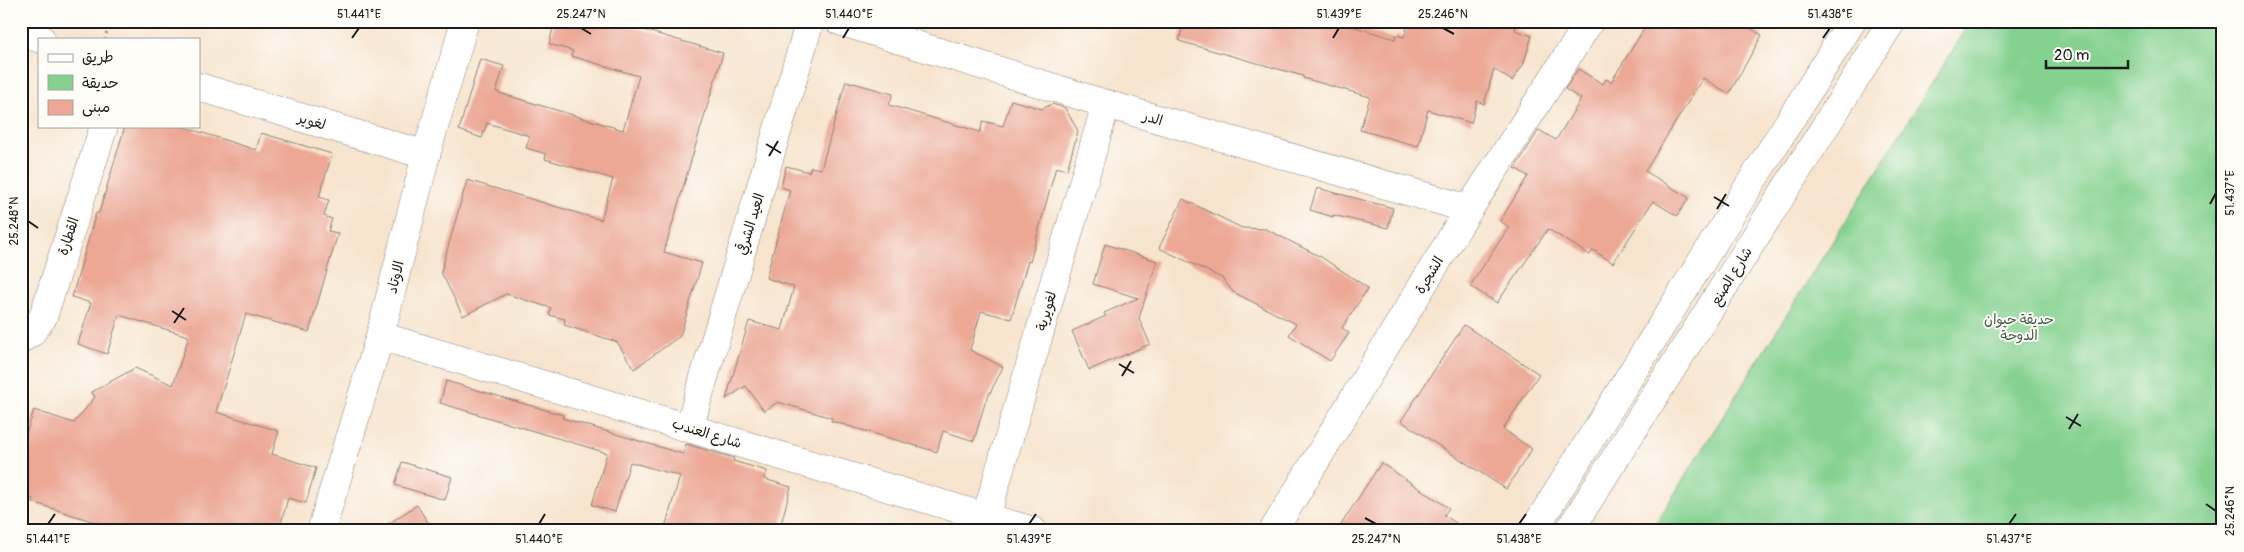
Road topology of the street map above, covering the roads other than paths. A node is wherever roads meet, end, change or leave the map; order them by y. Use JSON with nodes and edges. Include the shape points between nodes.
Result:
{"nodes":[{"id":1,"x":465,"y":21,"type":"edge"},
{"id":2,"x":810,"y":21,"type":"edge"},
{"id":3,"x":839,"y":21,"type":"edge"},
{"id":4,"x":1590,"y":21,"type":"edge"},
{"id":5,"x":1852,"y":21,"type":"edge"},
{"id":6,"x":1892,"y":21,"type":"edge"},
{"id":7,"x":21,"y":33,"type":"edge"},
{"id":8,"x":38,"y":38,"type":"edge"},
{"id":9,"x":1812,"y":86,"type":"junction"},
{"id":10,"x":200,"y":87,"type":"edge"},
{"id":11,"x":1106,"y":104,"type":"junction"},
{"id":12,"x":1840,"y":104,"type":"junction"},
{"id":13,"x":103,"y":128,"type":"edge"},
{"id":14,"x":426,"y":155,"type":"junction"},
{"id":15,"x":1469,"y":209,"type":"junction"},
{"id":16,"x":380,"y":336,"type":"junction"},
{"id":17,"x":21,"y":339,"type":"edge"},
{"id":18,"x":690,"y":428,"type":"junction"},
{"id":19,"x":986,"y":517,"type":"junction"},
{"id":20,"x":321,"y":531,"type":"edge"},
{"id":21,"x":1033,"y":531,"type":"edge"},
{"id":22,"x":1273,"y":531,"type":"edge"},
{"id":23,"x":1533,"y":531,"type":"edge"},
{"id":24,"x":1569,"y":531,"type":"edge"}],
"edges":[{"from":1,"to":14,"type":"street","name":"الاوتاد"},
{"from":2,"to":18,"type":"street","name":"العيد الشرقي"},
{"from":3,"to":11,"type":"street","name":"الدر"},
{"from":4,"to":15,"type":"street","name":"الشجرة"},
{"from":5,"to":9,"type":"street"},
{"from":6,"to":12,"type":"street","name":"شارع الصنع"},
{"from":7,"to":8,"type":"street"},
{"from":9,"to":12,"type":"street"},
{"from":9,"to":23,"type":"street"},
{"from":10,"to":14,"type":"street","name":"لغوير"},
{"from":11,"to":15,"type":"street","name":"الدر"},
{"from":11,"to":19,"type":"street","name":"لغويرية"},
{"from":12,"to":24,"type":"street","name":"شارع الصنع"},
{"from":13,"to":17,"type":"street","name":"القطارة","via":[[43,317],[31,333]]},
{"from":14,"to":16,"type":"street","name":"الاوتاد"},
{"from":15,"to":22,"type":"street","name":"الشجرة"},
{"from":16,"to":18,"type":"street","name":"شارع العندب"},
{"from":16,"to":20,"type":"street","name":"الاوتاد"},
{"from":18,"to":19,"type":"street","name":"شارع العندب"},
{"from":19,"to":21,"type":"street","name":"شارع العندب"}]}
